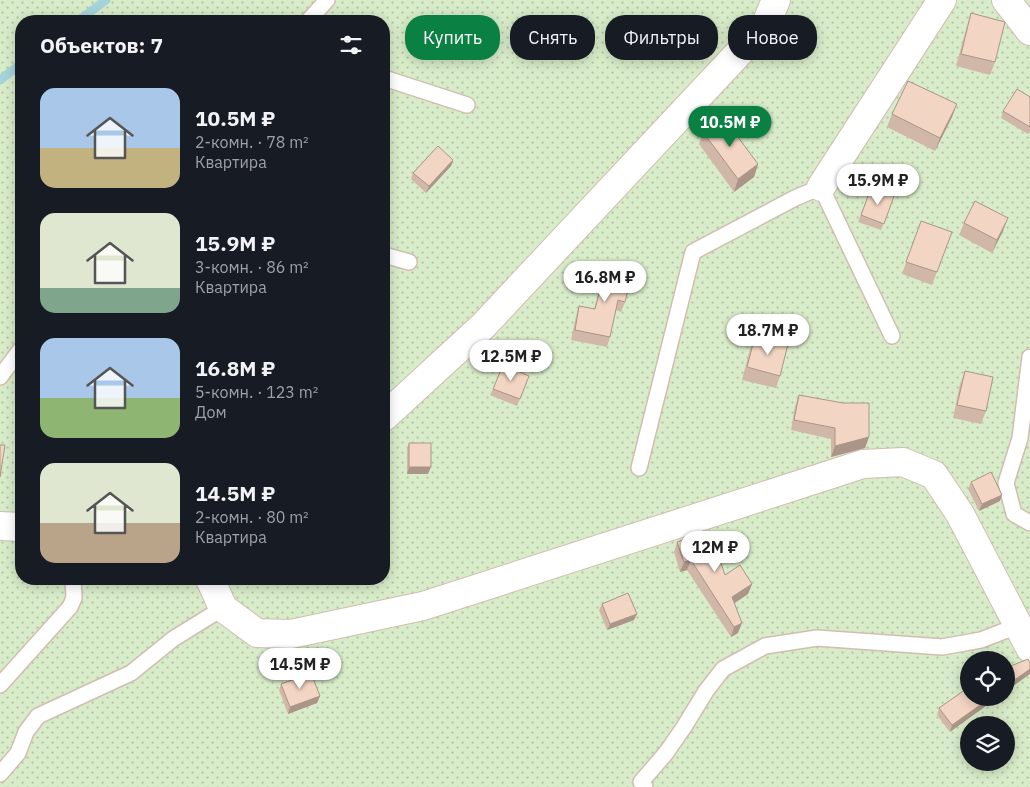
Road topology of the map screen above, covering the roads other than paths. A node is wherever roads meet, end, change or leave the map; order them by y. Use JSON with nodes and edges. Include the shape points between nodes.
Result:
{"nodes":[{"id":1,"x":327,"y":0,"type":"edge"},
{"id":2,"x":776,"y":0,"type":"edge"},
{"id":3,"x":942,"y":0,"type":"edge"},
{"id":4,"x":1006,"y":0,"type":"edge"},
{"id":5,"x":313,"y":15,"type":"edge"},
{"id":6,"x":1030,"y":32,"type":"edge"},
{"id":7,"x":390,"y":80,"type":"edge"},
{"id":8,"x":467,"y":104,"type":"dead end"},
{"id":9,"x":821,"y":187,"type":"junction"},
{"id":10,"x":390,"y":257,"type":"edge"},
{"id":11,"x":409,"y":262,"type":"dead end"},
{"id":12,"x":892,"y":336,"type":"dead end"},
{"id":13,"x":15,"y":357,"type":"edge"},
{"id":14,"x":1030,"y":357,"type":"edge"},
{"id":15,"x":0,"y":377,"type":"edge"},
{"id":16,"x":390,"y":411,"type":"edge"},
{"id":17,"x":639,"y":468,"type":"dead end"},
{"id":18,"x":1030,"y":522,"type":"edge"},
{"id":19,"x":0,"y":526,"type":"edge"},
{"id":20,"x":15,"y":527,"type":"edge"},
{"id":21,"x":73,"y":585,"type":"edge"},
{"id":22,"x":213,"y":585,"type":"edge"},
{"id":23,"x":223,"y":608,"type":"junction"},
{"id":24,"x":1024,"y":637,"type":"edge"},
{"id":25,"x":0,"y":685,"type":"edge"},
{"id":26,"x":0,"y":774,"type":"edge"},
{"id":27,"x":638,"y":785,"type":"edge"}],
"edges":[{"from":1,"to":5,"type":"lane"},
{"from":2,"to":16,"type":"street","via":[[766,24],[483,326]]},
{"from":3,"to":9,"type":"street"},
{"from":4,"to":6,"type":"street"},
{"from":7,"to":8,"type":"lane"},
{"from":9,"to":12,"type":"lane"},
{"from":9,"to":17,"type":"lane","via":[[693,252]]},
{"from":10,"to":11,"type":"lane"},
{"from":13,"to":15,"type":"lane"},
{"from":14,"to":18,"type":"lane","via":[[1020,438],[1006,483],[1014,514]]},
{"from":19,"to":20,"type":"street"},
{"from":21,"to":25,"type":"lane","via":[[74,598],[70,607]]},
{"from":22,"to":23,"type":"street"},
{"from":23,"to":24,"type":"street","via":[[257,633],[291,634],[423,606],[863,464],[903,462],[934,475],[960,514]]},
{"from":23,"to":26,"type":"lane","via":[[173,639],[131,673],[38,716],[26,732],[18,753]]},
{"from":24,"to":27,"type":"lane","via":[[942,647],[817,638],[765,646],[723,669],[666,753]]}]}
